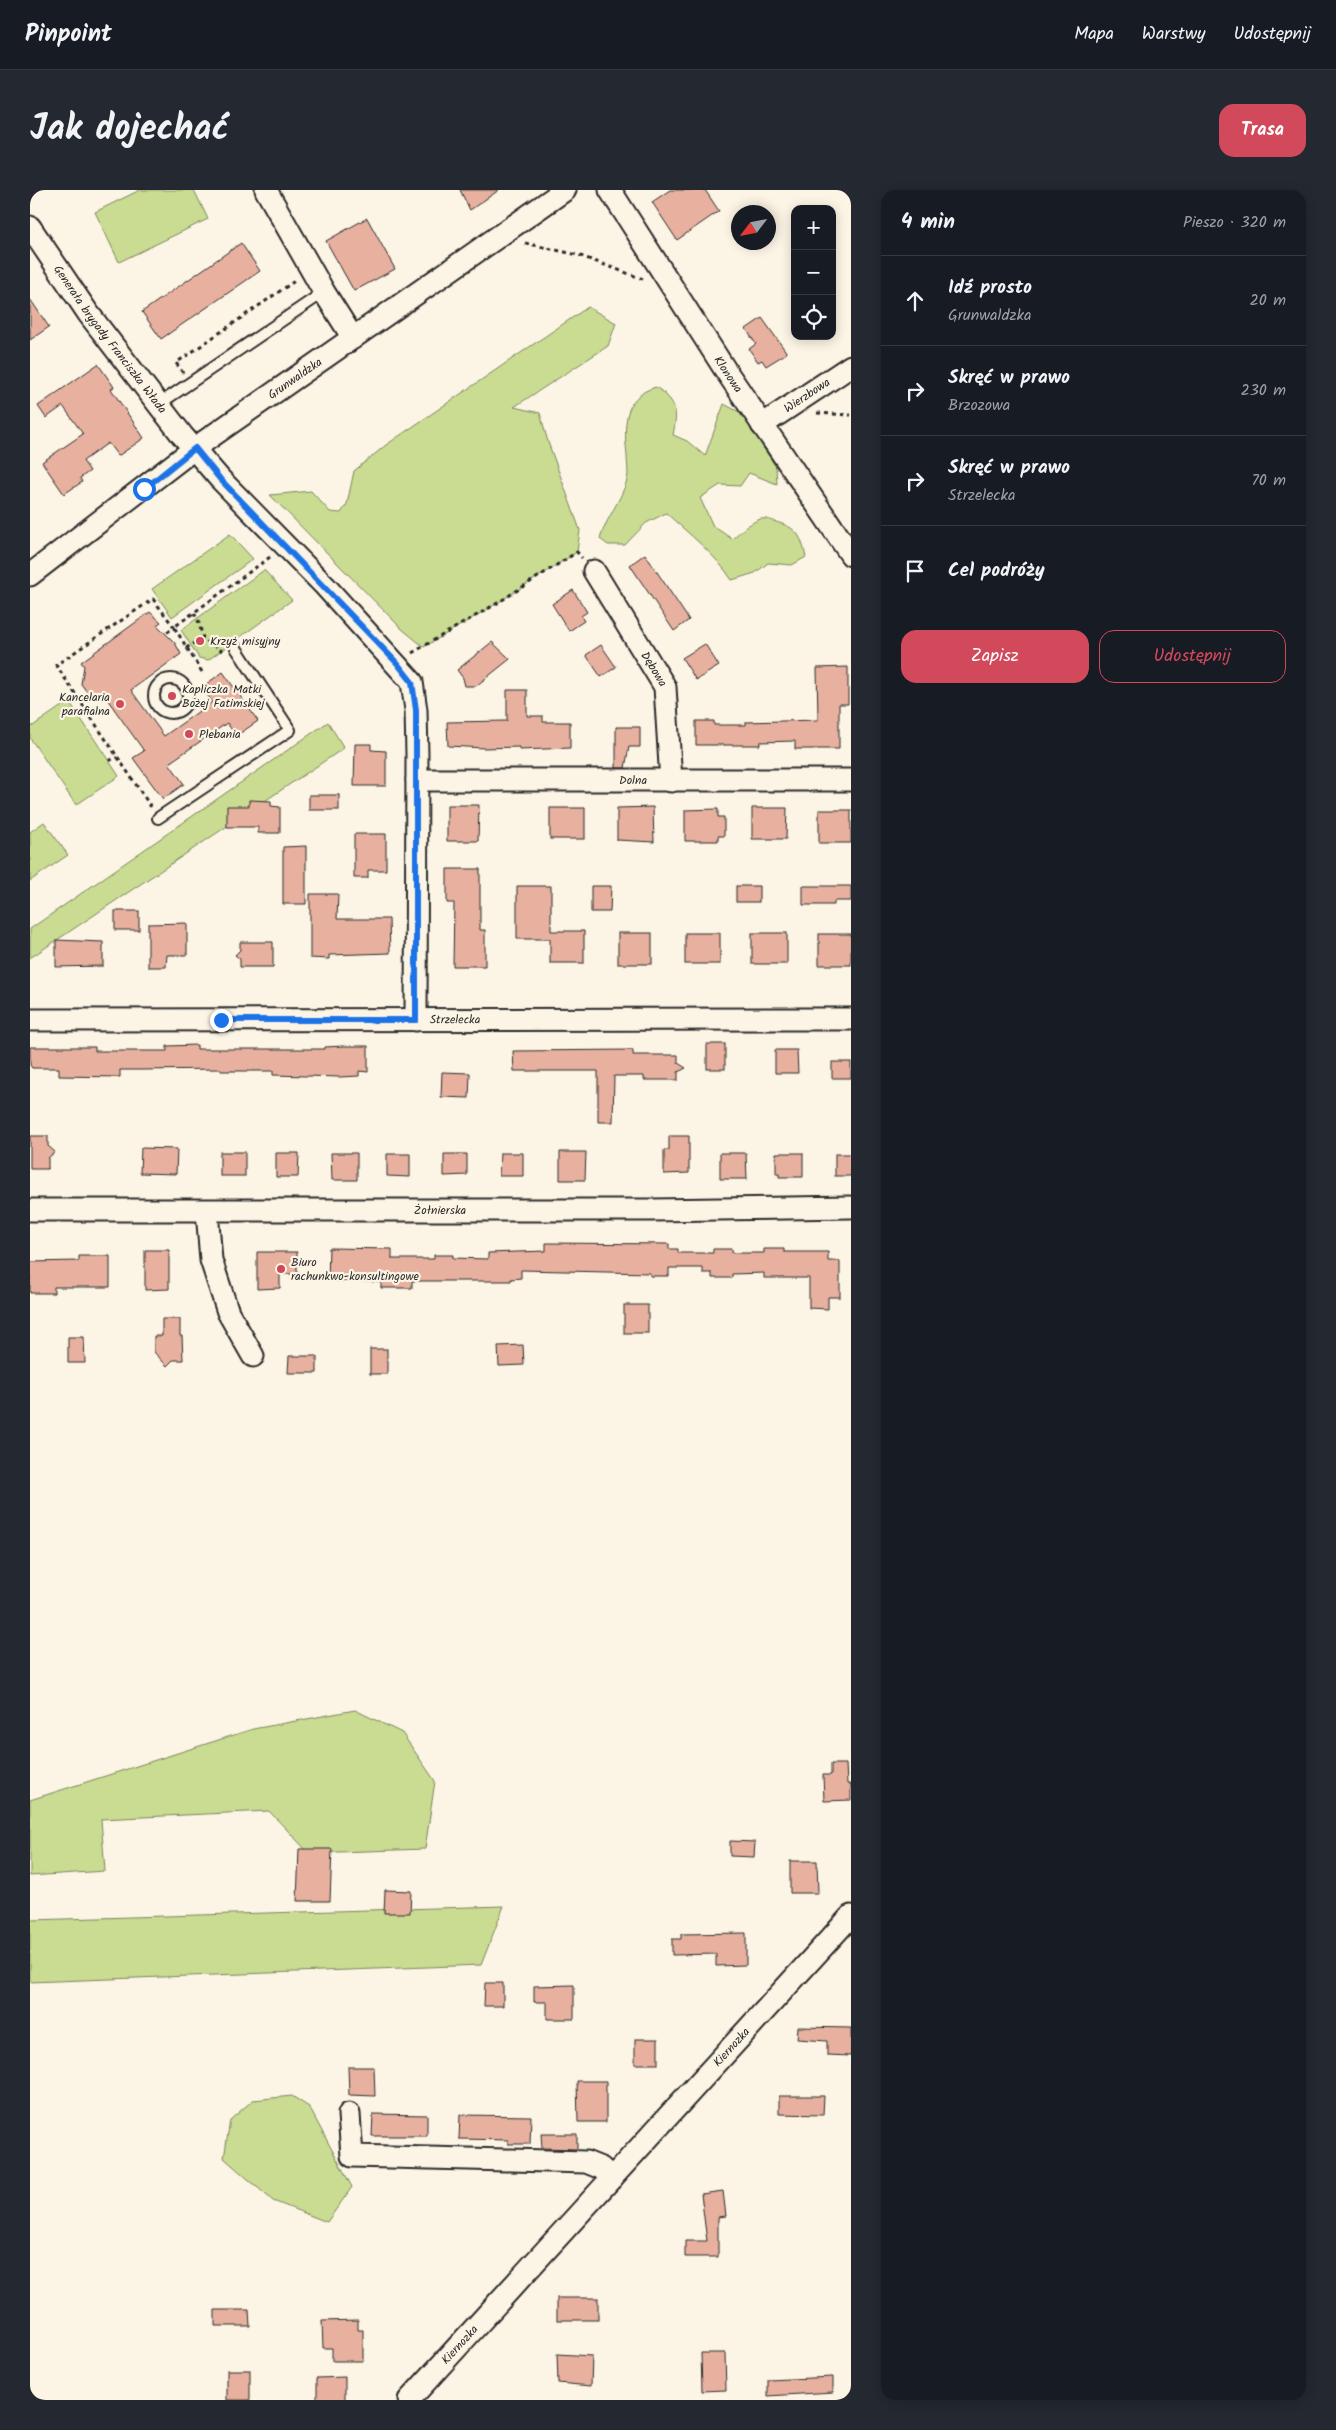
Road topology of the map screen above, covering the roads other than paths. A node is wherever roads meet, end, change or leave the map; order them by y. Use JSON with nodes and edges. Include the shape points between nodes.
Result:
{"nodes":[{"id":1,"x":266,"y":190,"type":"edge"},
{"id":2,"x":565,"y":190,"type":"edge"},
{"id":3,"x":610,"y":190,"type":"edge"},
{"id":4,"x":30,"y":226,"type":"edge"},
{"id":5,"x":324,"y":292,"type":"junction"},
{"id":6,"x":353,"y":338,"type":"junction"},
{"id":7,"x":851,"y":366,"type":"edge"},
{"id":8,"x":159,"y":404,"type":"junction"},
{"id":9,"x":762,"y":425,"type":"junction"},
{"id":10,"x":195,"y":448,"type":"junction"},
{"id":11,"x":851,"y":555,"type":"edge"},
{"id":12,"x":594,"y":571,"type":"road end"},
{"id":13,"x":30,"y":575,"type":"edge"},
{"id":14,"x":236,"y":648,"type":"dead end"},
{"id":15,"x":416,"y":780,"type":"junction"},
{"id":16,"x":851,"y":780,"type":"edge"},
{"id":17,"x":670,"y":781,"type":"junction"},
{"id":18,"x":158,"y":818,"type":"road end"},
{"id":19,"x":851,"y":1019,"type":"edge"},
{"id":20,"x":30,"y":1020,"type":"edge"},
{"id":21,"x":416,"y":1020,"type":"junction"},
{"id":22,"x":851,"y":1207,"type":"edge"},
{"id":23,"x":30,"y":1210,"type":"edge"},
{"id":24,"x":207,"y":1211,"type":"junction"},
{"id":25,"x":253,"y":1356,"type":"dead end"},
{"id":26,"x":851,"y":1916,"type":"edge"},
{"id":27,"x":349,"y":2114,"type":"dead end"},
{"id":28,"x":612,"y":2178,"type":"junction"},
{"id":29,"x":409,"y":2400,"type":"edge"}],
"edges":[{"from":1,"to":5,"type":"street"},
{"from":2,"to":6,"type":"street","name":"Grunwaldzka"},
{"from":3,"to":9,"type":"street","name":"Klonowa"},
{"from":4,"to":8,"type":"street","name":"Generała brygady Franciszka Włada","via":[[88,313]]},
{"from":5,"to":6,"type":"street"},
{"from":5,"to":8,"type":"lane"},
{"from":6,"to":10,"type":"street","name":"Grunwaldzka"},
{"from":7,"to":9,"type":"street","name":"Wierzbowa"},
{"from":8,"to":10,"type":"street","name":"Generała brygady Franciszka Włada"},
{"from":9,"to":11,"type":"street","name":"Klonowa"},
{"from":10,"to":13,"type":"street","name":"Grunwaldzka"},
{"from":10,"to":15,"type":"street","name":"Generała brygady Franciszka Włada","via":[[220,479],[412,682],[416,710]]},
{"from":12,"to":17,"type":"street","name":"Dębowa","via":[[665,687]]},
{"from":14,"to":18,"type":"lane","via":[[290,730]]},
{"from":15,"to":17,"type":"street","name":"Dolna"},
{"from":15,"to":21,"type":"street","name":"Generała brygady Franciszka Włada"},
{"from":16,"to":17,"type":"street","name":"Dolna"},
{"from":19,"to":21,"type":"street","name":"Strzelecka"},
{"from":20,"to":21,"type":"street","name":"Strzelecka"},
{"from":22,"to":24,"type":"street","name":"Żołnierska"},
{"from":23,"to":24,"type":"street","name":"Żołnierska"},
{"from":24,"to":25,"type":"street","via":[[211,1260],[228,1312]]},
{"from":26,"to":28,"type":"street","name":"Kiernozka"},
{"from":27,"to":28,"type":"street","via":[[352,2156],[586,2162],[602,2168]]},
{"from":28,"to":29,"type":"street","name":"Kiernozka"}]}
